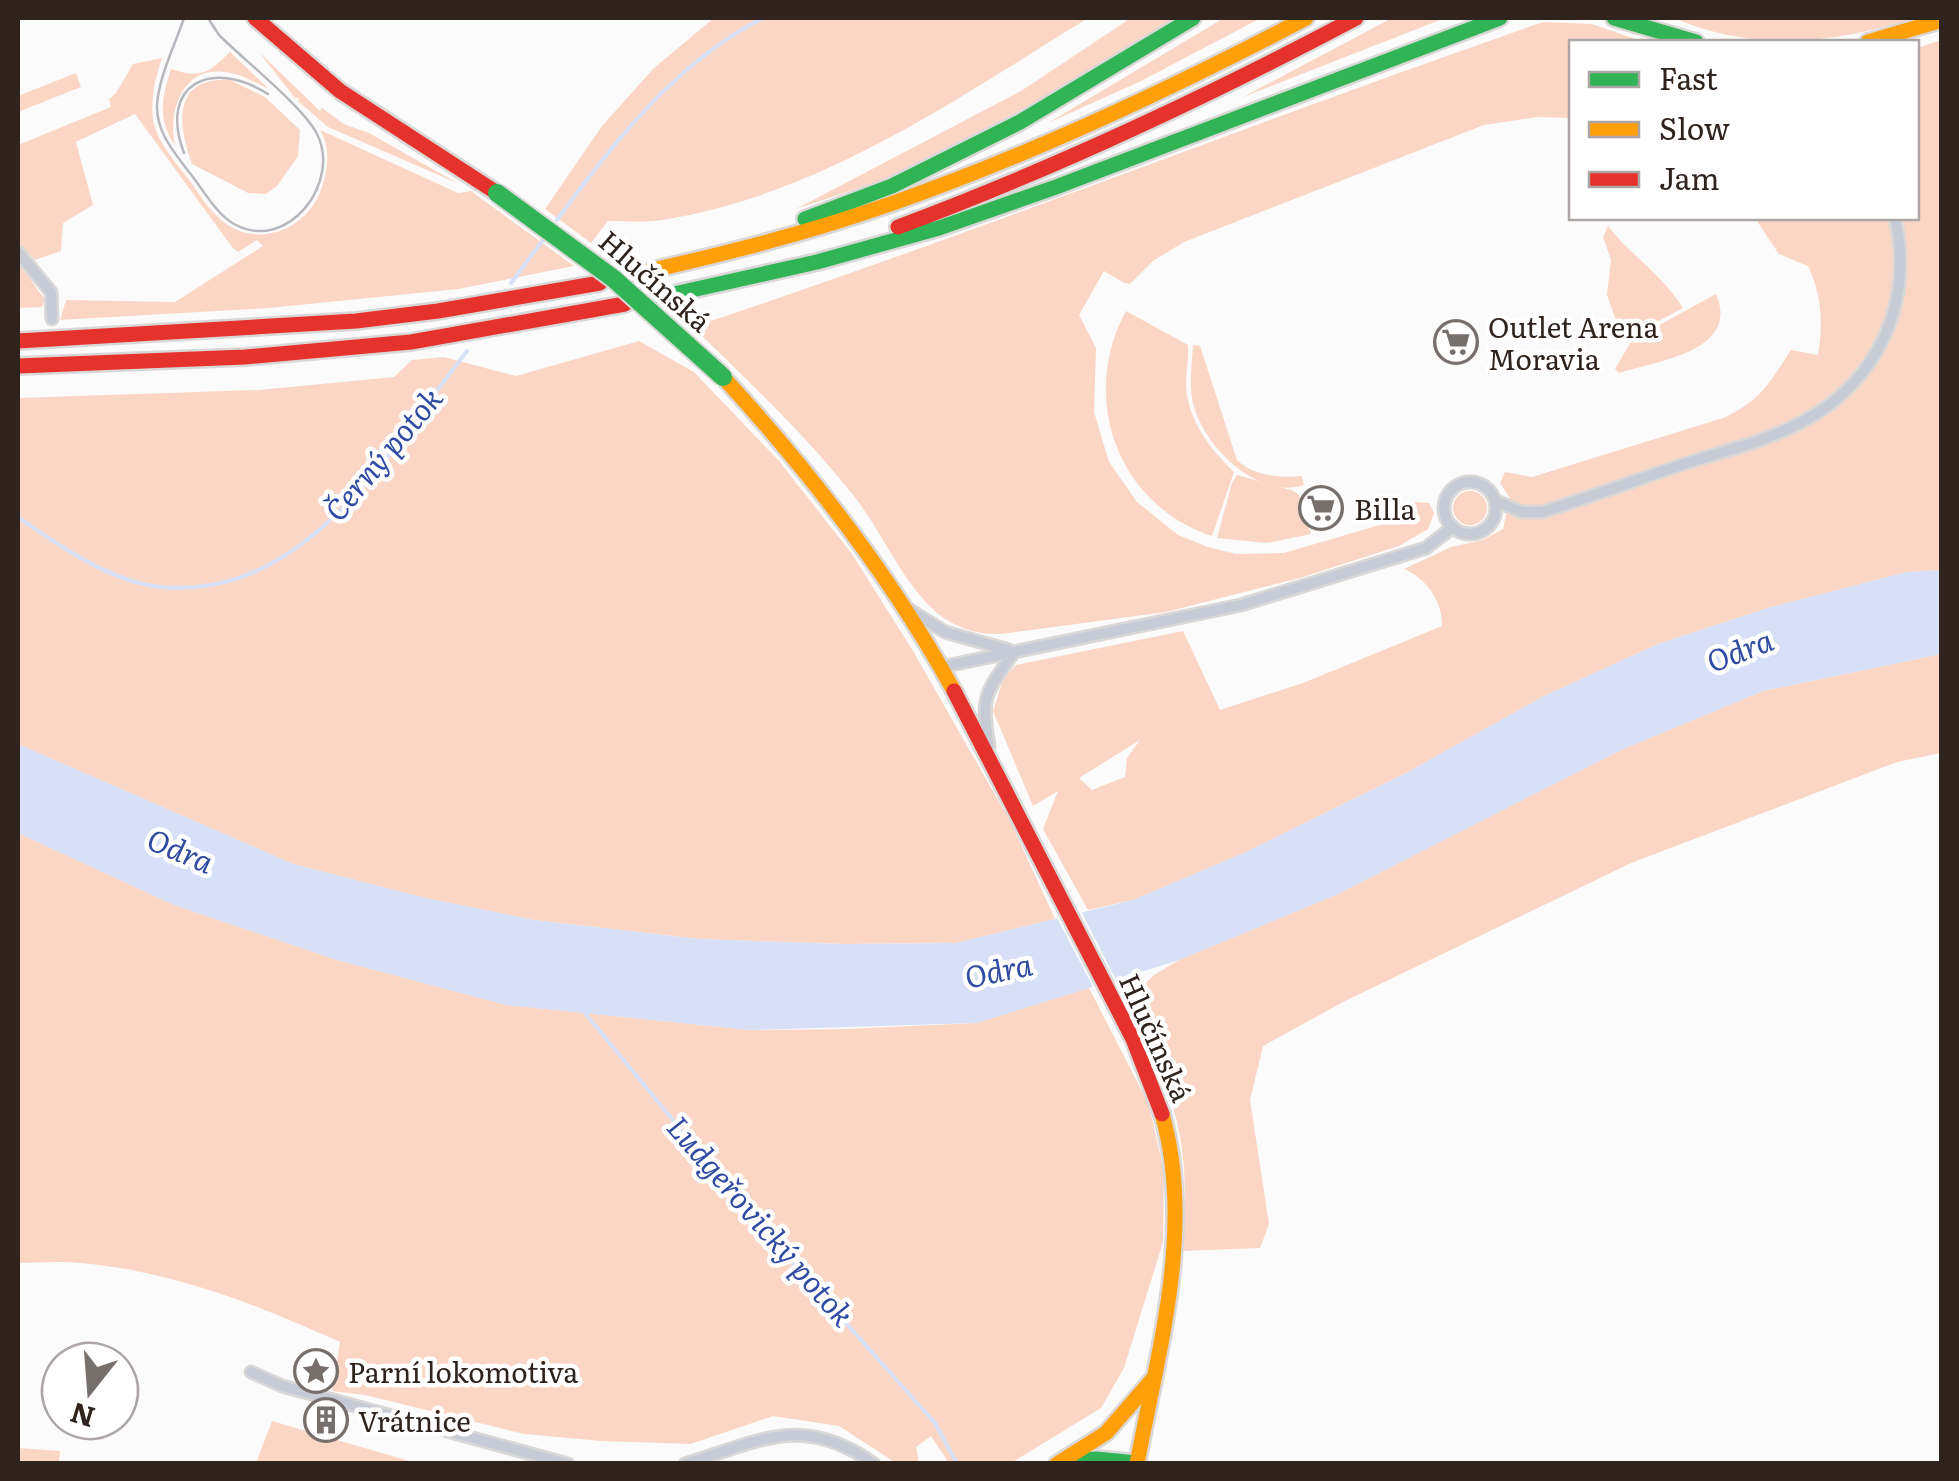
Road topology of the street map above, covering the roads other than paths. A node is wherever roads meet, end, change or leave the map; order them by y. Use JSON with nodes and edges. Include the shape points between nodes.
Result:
{"nodes":[{"id":1,"x":255,"y":18,"type":"edge"},
{"id":2,"x":1192,"y":18,"type":"edge"},
{"id":3,"x":1306,"y":18,"type":"edge"},
{"id":4,"x":1356,"y":18,"type":"edge"},
{"id":5,"x":1500,"y":18,"type":"edge"},
{"id":6,"x":1614,"y":18,"type":"edge"},
{"id":7,"x":1644,"y":18,"type":"edge"},
{"id":8,"x":1942,"y":20,"type":"edge"},
{"id":9,"x":1689,"y":40,"type":"edge"},
{"id":10,"x":1875,"y":40,"type":"edge"},
{"id":11,"x":1895,"y":220,"type":"edge"},
{"id":12,"x":18,"y":252,"type":"edge"},
{"id":13,"x":738,"y":278,"type":"junction"},
{"id":14,"x":600,"y":283,"type":"dead end"},
{"id":15,"x":656,"y":298,"type":"dead end"},
{"id":16,"x":625,"y":304,"type":"dead end"},
{"id":17,"x":52,"y":319,"type":"dead end"},
{"id":18,"x":18,"y":342,"type":"edge"},
{"id":19,"x":18,"y":366,"type":"edge"},
{"id":20,"x":1496,"y":502,"type":"junction"},
{"id":21,"x":1452,"y":527,"type":"junction"},
{"id":22,"x":905,"y":606,"type":"junction"},
{"id":23,"x":1014,"y":651,"type":"junction"},
{"id":24,"x":941,"y":668,"type":"junction"},
{"id":25,"x":993,"y":766,"type":"junction"},
{"id":26,"x":251,"y":1372,"type":"dead end"},
{"id":27,"x":1152,"y":1380,"type":"junction"},
{"id":28,"x":568,"y":1464,"type":"edge"},
{"id":29,"x":684,"y":1464,"type":"edge"},
{"id":30,"x":874,"y":1464,"type":"edge"},
{"id":31,"x":1058,"y":1464,"type":"edge"},
{"id":32,"x":1137,"y":1464,"type":"edge"}],
"edges":[{"from":1,"to":22,"type":"main road","name":"Hlučínská","bridge":true,"via":[[339,92],[497,193],[668,324],[829,498]]},
{"from":2,"to":3,"type":"main road","via":[[1020,122],[892,186],[638,274],[867,214],[965,178],[1054,142]]},
{"from":4,"to":13,"type":"main road","via":[[1048,170]]},
{"from":5,"to":13,"type":"main road","via":[[939,228]]},
{"from":6,"to":9,"type":"main road"},
{"from":7,"to":9,"type":"main road"},
{"from":8,"to":10,"type":"main road"},
{"from":11,"to":20,"type":"street","via":[[1901,268],[1891,325],[1866,370],[1832,403],[1759,440],[1542,512]]},
{"from":12,"to":17,"type":"street","via":[[51,292]]},
{"from":13,"to":15,"type":"main road"},
{"from":14,"to":18,"type":"main road","via":[[438,311]]},
{"from":16,"to":19,"type":"main road","via":[[411,342]]},
{"from":20,"to":21,"type":"street","via":[[1484,530],[1470,534]]},
{"from":20,"to":21,"type":"street","via":[[1480,484],[1456,486],[1444,507]]},
{"from":21,"to":23,"type":"street","via":[[1426,548],[1274,596]]},
{"from":22,"to":23,"type":"street","via":[[945,632]]},
{"from":22,"to":24,"type":"main road","name":"Hlučínská"},
{"from":23,"to":24,"type":"street"},
{"from":23,"to":25,"type":"street","via":[[983,711]]},
{"from":24,"to":25,"type":"main road","name":"Hlučínská"},
{"from":25,"to":27,"type":"main road","name":"Hlučínská","via":[[1162,1107],[1175,1179],[1174,1244]]},
{"from":26,"to":28,"type":"street"},
{"from":27,"to":31,"type":"main road","via":[[1106,1433]]},
{"from":27,"to":32,"type":"main road","name":"Hlučínská"},
{"from":29,"to":30,"type":"street","via":[[779,1435],[823,1436]]},
{"from":31,"to":32,"type":"main road","name":"Hlučínská"}]}
